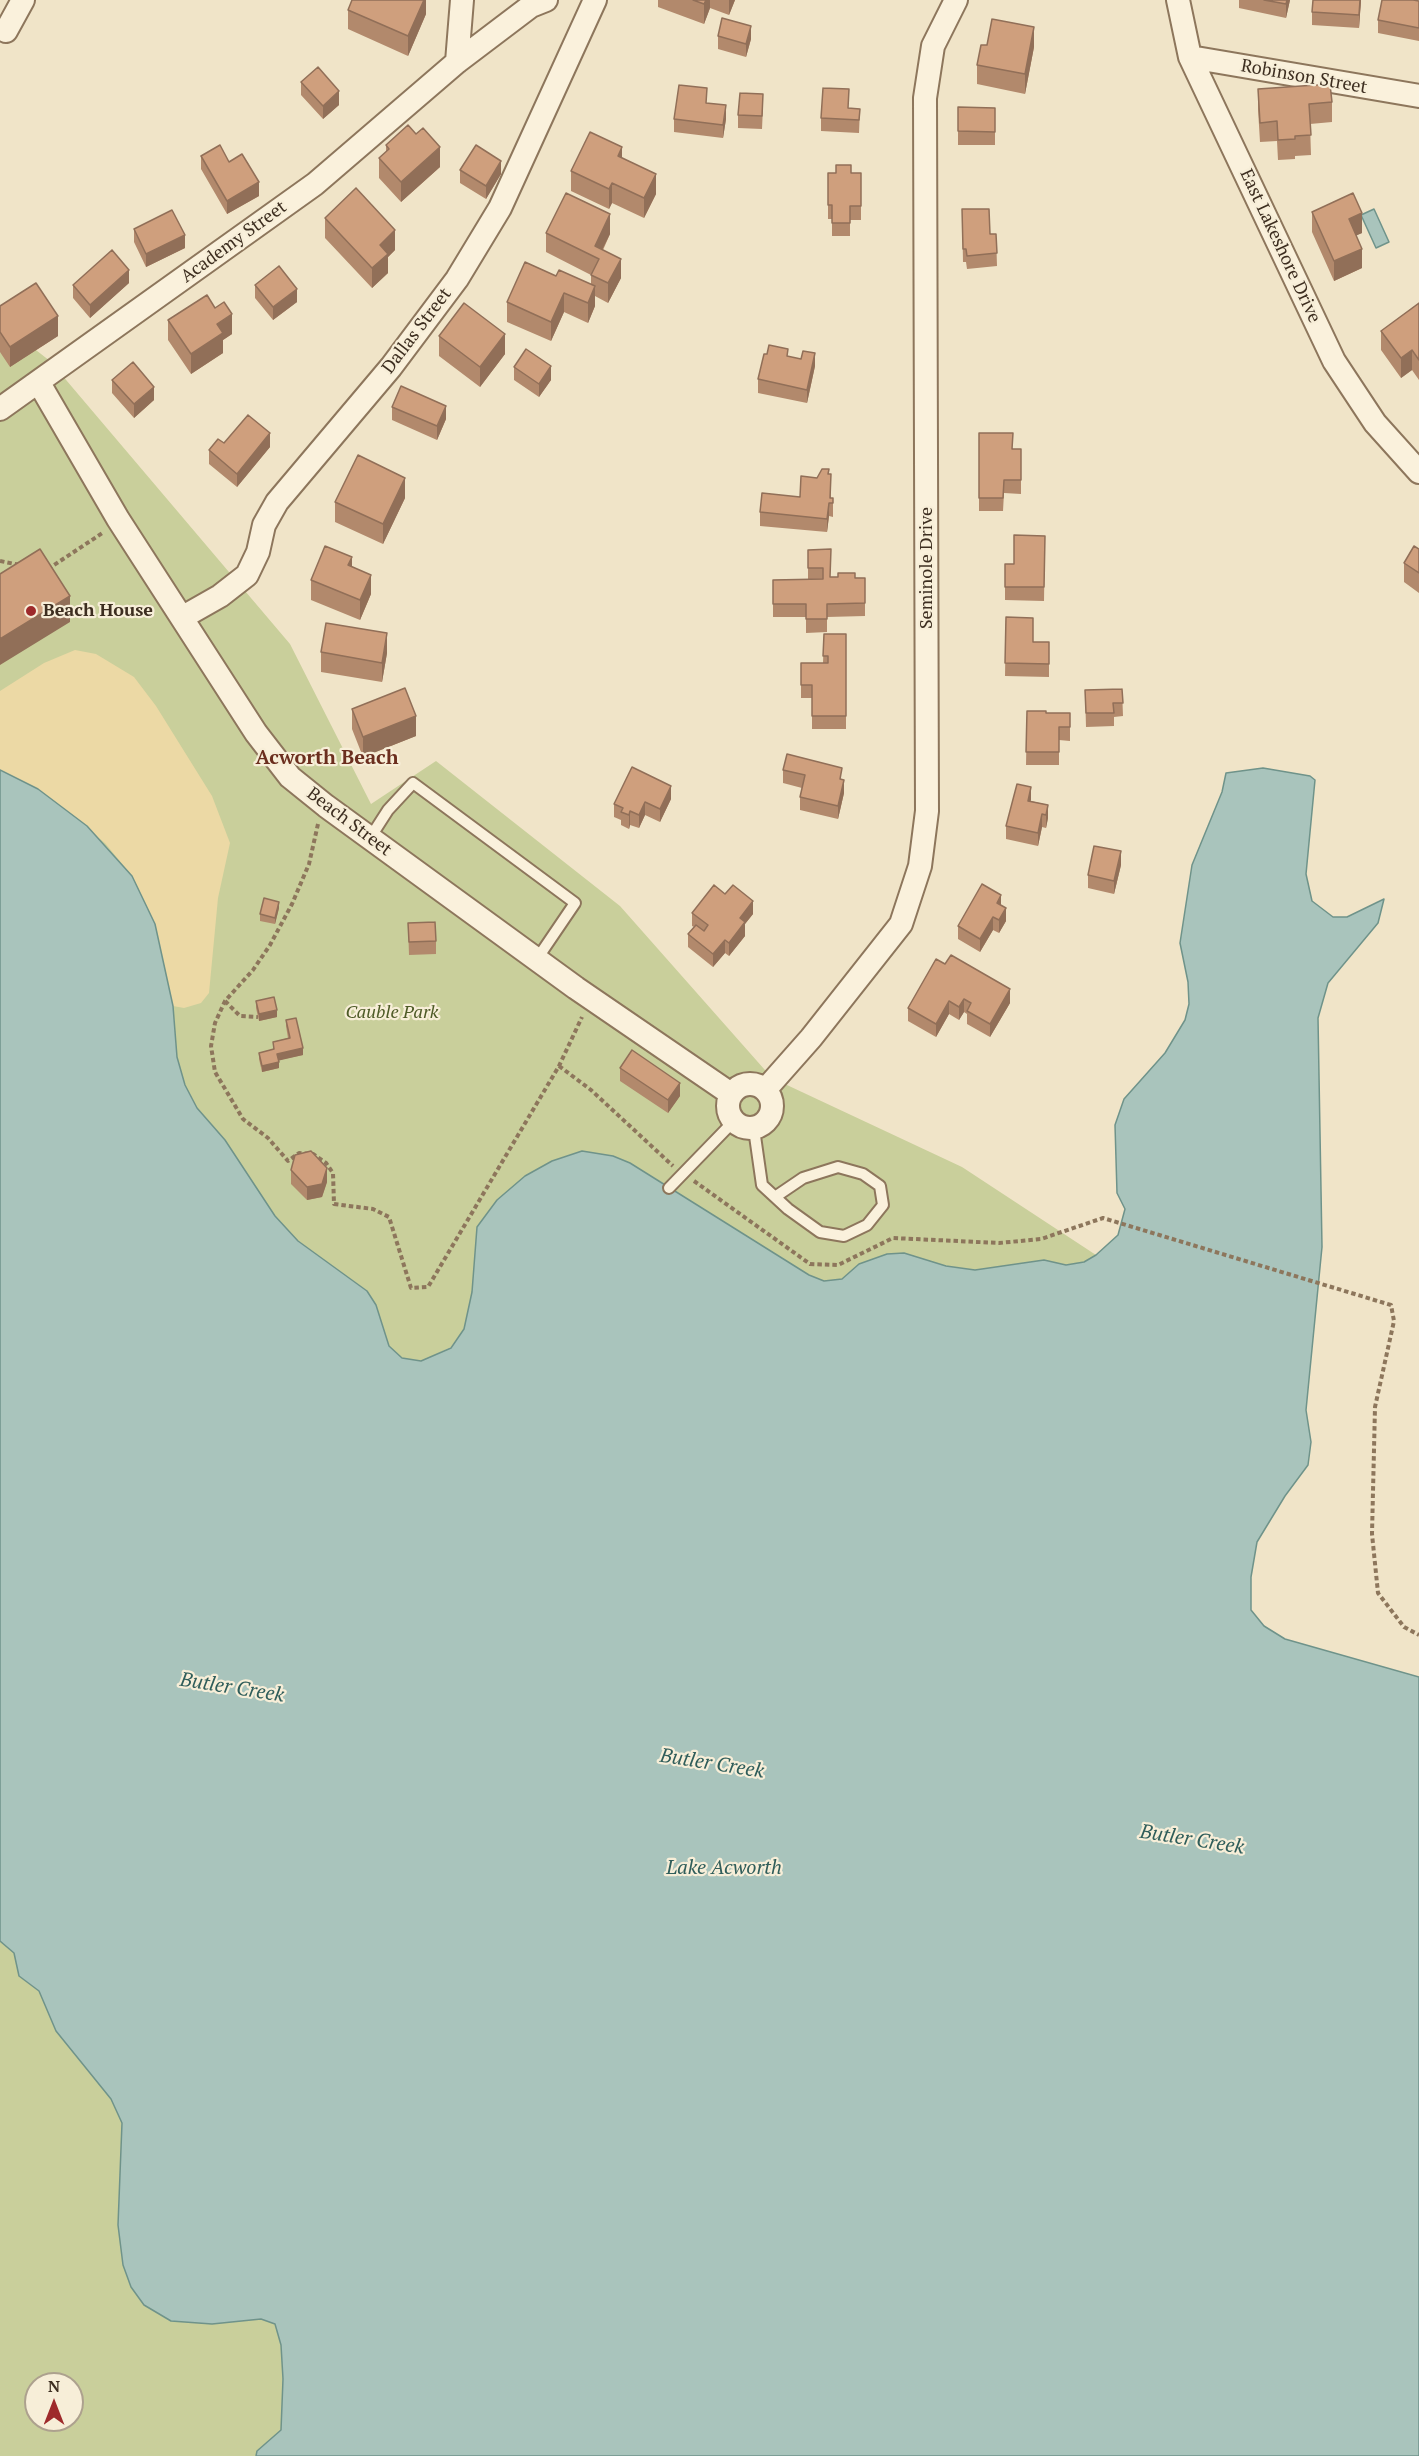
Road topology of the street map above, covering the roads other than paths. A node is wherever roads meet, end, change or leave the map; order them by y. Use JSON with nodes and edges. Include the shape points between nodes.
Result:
{"nodes":[{"id":1,"x":22,"y":0,"type":"edge"},
{"id":2,"x":462,"y":0,"type":"edge"},
{"id":3,"x":546,"y":0,"type":"edge"},
{"id":4,"x":595,"y":0,"type":"edge"},
{"id":5,"x":956,"y":0,"type":"edge"},
{"id":6,"x":1178,"y":0,"type":"edge"},
{"id":7,"x":6,"y":31,"type":"dead end"},
{"id":8,"x":1190,"y":57,"type":"junction"},
{"id":9,"x":457,"y":62,"type":"junction"},
{"id":10,"x":1419,"y":96,"type":"edge"},
{"id":11,"x":39,"y":383,"type":"junction"},
{"id":12,"x":0,"y":409,"type":"edge"},
{"id":13,"x":1419,"y":472,"type":"edge"},
{"id":14,"x":183,"y":617,"type":"junction"},
{"id":15,"x":370,"y":838,"type":"junction"},
{"id":16,"x":537,"y":959,"type":"junction"},
{"id":17,"x":765,"y":1090,"type":"junction"},
{"id":18,"x":731,"y":1094,"type":"junction"},
{"id":19,"x":744,"y":1125,"type":"junction"},
{"id":20,"x":669,"y":1188,"type":"dead end"},
{"id":21,"x":775,"y":1197,"type":"junction"}],
"edges":[{"from":1,"to":7,"type":"street"},
{"from":2,"to":9,"type":"street"},
{"from":3,"to":9,"type":"street","name":"Academy Street","via":[[531,6]]},
{"from":4,"to":14,"type":"street","name":"Dallas Street","via":[[500,208],[457,279],[391,367],[277,502],[264,525],[258,552],[247,575]]},
{"from":5,"to":17,"type":"street","name":"Seminole Drive","via":[[933,46],[925,98],[927,811],[920,866],[901,924]]},
{"from":6,"to":8,"type":"street","name":"East Lakeshore Drive"},
{"from":8,"to":10,"type":"street","name":"Robinson Street"},
{"from":8,"to":13,"type":"street","name":"East Lakeshore Drive","via":[[1334,361],[1375,423]]},
{"from":9,"to":11,"type":"street","name":"Academy Street","via":[[315,184]]},
{"from":11,"to":12,"type":"street","name":"Academy Street"},
{"from":11,"to":14,"type":"street","name":"Beach Street","via":[[118,519]]},
{"from":14,"to":15,"type":"street","name":"Beach Street","via":[[256,733],[290,777]]},
{"from":15,"to":16,"type":"street","name":"Beach Street"},
{"from":15,"to":16,"type":"lane","via":[[388,810],[413,783],[575,903]]},
{"from":16,"to":18,"type":"street","name":"Beach Street"},
{"from":17,"to":18,"type":"street","via":[[743,1084]]},
{"from":17,"to":19,"type":"street","via":[[772,1102],[770,1116],[766,1122]]},
{"from":18,"to":19,"type":"street","via":[[727,1108]]},
{"from":19,"to":20,"type":"lane"},
{"from":19,"to":21,"type":"lane","via":[[762,1185]]},
{"from":21,"to":21,"type":"lane","via":[[820,1232],[844,1236],[867,1225],[883,1205],[880,1186],[863,1174],[838,1167],[803,1178]]}]}
